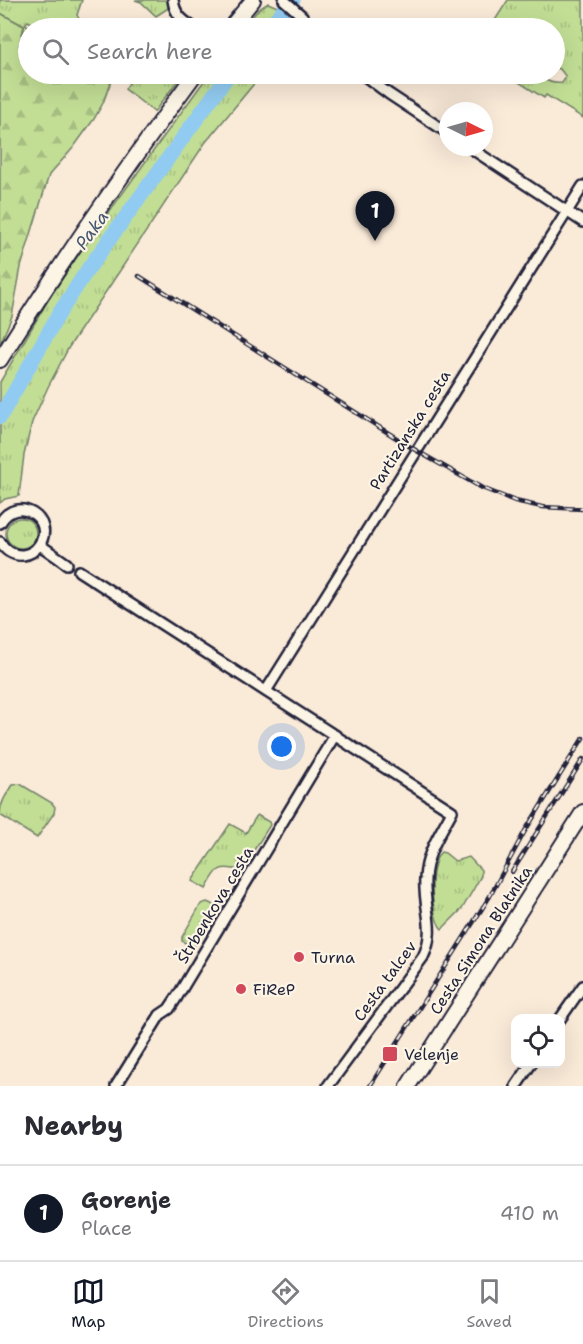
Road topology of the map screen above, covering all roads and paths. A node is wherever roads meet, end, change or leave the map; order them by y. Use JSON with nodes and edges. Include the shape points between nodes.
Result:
{"nodes":[{"id":1,"x":173,"y":0,"type":"edge"},
{"id":2,"x":253,"y":0,"type":"edge"},
{"id":3,"x":284,"y":0,"type":"edge"},
{"id":4,"x":179,"y":18,"type":"edge"},
{"id":5,"x":238,"y":18,"type":"edge"},
{"id":6,"x":303,"y":18,"type":"edge"},
{"id":7,"x":188,"y":84,"type":"edge"},
{"id":8,"x":376,"y":84,"type":"edge"},
{"id":9,"x":439,"y":127,"type":"edge"},
{"id":10,"x":483,"y":156,"type":"edge"},
{"id":11,"x":583,"y":186,"type":"edge"},
{"id":12,"x":567,"y":212,"type":"junction"},
{"id":13,"x":583,"y":222,"type":"edge"},
{"id":14,"x":0,"y":360,"type":"edge"},
{"id":15,"x":0,"y":520,"type":"edge"},
{"id":16,"x":0,"y":543,"type":"edge"},
{"id":17,"x":39,"y":545,"type":"junction"},
{"id":18,"x":67,"y":564,"type":"dead end"},
{"id":19,"x":78,"y":571,"type":"dead end"},
{"id":20,"x":266,"y":691,"type":"junction"},
{"id":21,"x":335,"y":735,"type":"junction"},
{"id":22,"x":583,"y":812,"type":"edge"},
{"id":23,"x":583,"y":986,"type":"edge"},
{"id":24,"x":564,"y":1014,"type":"edge"},
{"id":25,"x":528,"y":1068,"type":"edge"},
{"id":26,"x":116,"y":1086,"type":"edge"},
{"id":27,"x":328,"y":1086,"type":"edge"},
{"id":28,"x":408,"y":1086,"type":"edge"},
{"id":29,"x":516,"y":1086,"type":"edge"}],
"edges":[{"from":1,"to":4,"type":"street"},
{"from":2,"to":5,"type":"main road"},
{"from":3,"to":6,"type":"street"},
{"from":7,"to":14,"type":"main road","via":[[63,261]]},
{"from":8,"to":9,"type":"street"},
{"from":10,"to":12,"type":"street"},
{"from":11,"to":12,"type":"street","name":"Partizanska cesta"},
{"from":12,"to":13,"type":"street"},
{"from":12,"to":20,"type":"street","name":"Partizanska cesta"},
{"from":15,"to":17,"type":"street","via":[[13,511],[32,512],[42,526]]},
{"from":16,"to":17,"type":"street","via":[[9,552],[21,555]]},
{"from":17,"to":18,"type":"street"},
{"from":19,"to":20,"type":"street"},
{"from":20,"to":21,"type":"street"},
{"from":21,"to":26,"type":"street","name":"Štrbenkova cesta","via":[[177,997],[160,1015]]},
{"from":21,"to":27,"type":"street","name":"Cesta talcev","via":[[452,811],[426,867],[429,945]]},
{"from":22,"to":28,"type":"main road","name":"Cesta Simona Blatnika"},
{"from":23,"to":24,"type":"street"},
{"from":25,"to":29,"type":"street"}]}
